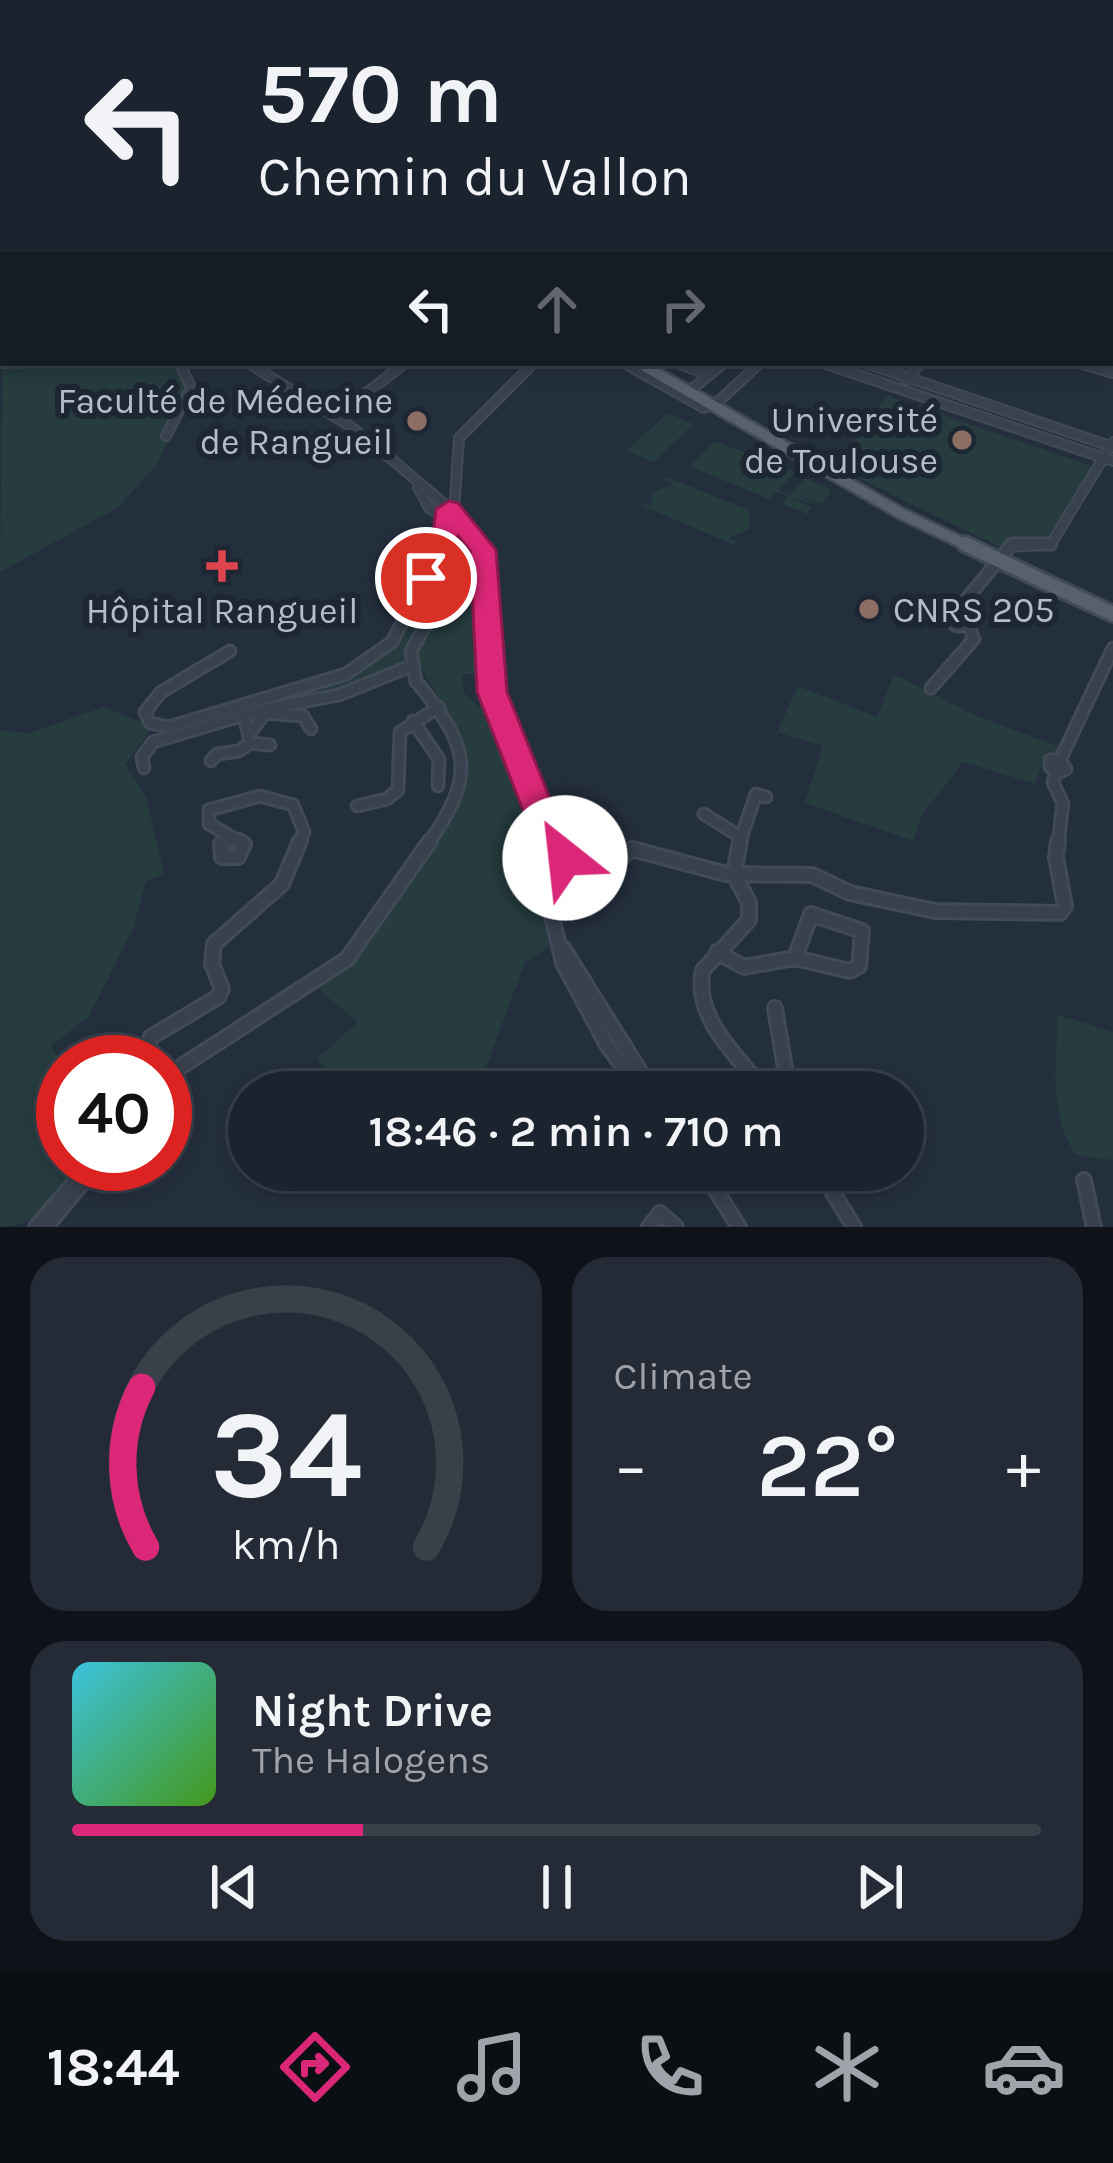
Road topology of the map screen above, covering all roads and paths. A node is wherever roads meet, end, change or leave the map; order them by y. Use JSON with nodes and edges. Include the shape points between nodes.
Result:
{"nodes":[{"id":1,"x":181,"y":366,"type":"edge"},
{"id":2,"x":253,"y":366,"type":"edge"},
{"id":3,"x":401,"y":366,"type":"edge"},
{"id":4,"x":531,"y":366,"type":"edge"},
{"id":5,"x":638,"y":366,"type":"edge"},
{"id":6,"x":654,"y":366,"type":"edge"},
{"id":7,"x":685,"y":366,"type":"edge"},
{"id":8,"x":724,"y":366,"type":"edge"},
{"id":9,"x":753,"y":366,"type":"edge"},
{"id":10,"x":832,"y":366,"type":"edge"},
{"id":11,"x":874,"y":366,"type":"edge"},
{"id":12,"x":918,"y":366,"type":"edge"},
{"id":13,"x":908,"y":378,"type":"junction"},
{"id":14,"x":723,"y":380,"type":"junction"},
{"id":15,"x":695,"y":388,"type":"junction"},
{"id":16,"x":898,"y":388,"type":"junction"},
{"id":17,"x":714,"y":404,"type":"junction"},
{"id":18,"x":336,"y":417,"type":"junction"},
{"id":19,"x":166,"y":436,"type":"dead end"},
{"id":20,"x":1111,"y":451,"type":"edge"},
{"id":21,"x":453,"y":483,"type":"junction"},
{"id":22,"x":850,"y":486,"type":"junction"},
{"id":23,"x":421,"y":488,"type":"junction"},
{"id":24,"x":452,"y":516,"type":"junction"},
{"id":25,"x":998,"y":559,"type":"junction"},
{"id":26,"x":426,"y":589,"type":"junction"},
{"id":27,"x":1113,"y":612,"type":"edge"},
{"id":28,"x":1113,"y":648,"type":"edge"},
{"id":29,"x":230,"y":651,"type":"dead end"},
{"id":30,"x":411,"y":666,"type":"junction"},
{"id":31,"x":931,"y":688,"type":"dead end"},
{"id":32,"x":437,"y":708,"type":"junction"},
{"id":33,"x":244,"y":714,"type":"junction"},
{"id":34,"x":413,"y":721,"type":"junction"},
{"id":35,"x":311,"y":729,"type":"dead end"},
{"id":36,"x":250,"y":738,"type":"junction"},
{"id":37,"x":270,"y":745,"type":"dead end"},
{"id":38,"x":211,"y":761,"type":"dead end"},
{"id":39,"x":144,"y":768,"type":"dead end"},
{"id":40,"x":438,"y":786,"type":"dead end"},
{"id":41,"x":766,"y":797,"type":"dead end"},
{"id":42,"x":534,"y":803,"type":"junction"},
{"id":43,"x":357,"y":806,"type":"dead end"},
{"id":44,"x":704,"y":814,"type":"dead end"},
{"id":45,"x":220,"y":838,"type":"junction"},
{"id":46,"x":742,"y":838,"type":"junction"},
{"id":47,"x":544,"y":857,"type":"junction"},
{"id":48,"x":565,"y":866,"type":"junction"},
{"id":49,"x":544,"y":873,"type":"junction"},
{"id":50,"x":734,"y":874,"type":"junction"},
{"id":51,"x":550,"y":892,"type":"junction"},
{"id":52,"x":555,"y":932,"type":"junction"},
{"id":53,"x":717,"y":952,"type":"junction"},
{"id":54,"x":795,"y":958,"type":"junction"},
{"id":55,"x":775,"y":1008,"type":"dead end"},
{"id":56,"x":154,"y":1035,"type":"edge"},
{"id":57,"x":192,"y":1057,"type":"edge"},
{"id":58,"x":628,"y":1071,"type":"edge"},
{"id":59,"x":640,"y":1071,"type":"edge"},
{"id":60,"x":750,"y":1071,"type":"edge"},
{"id":61,"x":786,"y":1071,"type":"edge"},
{"id":62,"x":1084,"y":1180,"type":"dead end"},
{"id":63,"x":69,"y":1191,"type":"edge"},
{"id":64,"x":73,"y":1191,"type":"edge"},
{"id":65,"x":718,"y":1191,"type":"edge"},
{"id":66,"x":832,"y":1191,"type":"edge"},
{"id":67,"x":36,"y":1227,"type":"edge"},
{"id":68,"x":46,"y":1227,"type":"edge"},
{"id":69,"x":649,"y":1227,"type":"edge"},
{"id":70,"x":676,"y":1227,"type":"edge"},
{"id":71,"x":739,"y":1227,"type":"edge"},
{"id":72,"x":854,"y":1227,"type":"edge"},
{"id":73,"x":1094,"y":1227,"type":"edge"}],
"edges":[{"from":1,"to":19,"type":"street","via":[[191,388]]},
{"from":2,"to":18,"type":"street"},
{"from":3,"to":18,"type":"street"},
{"from":4,"to":21,"type":"street","via":[[462,433]]},
{"from":5,"to":17,"type":"main road"},
{"from":6,"to":15,"type":"street"},
{"from":7,"to":14,"type":"street"},
{"from":8,"to":14,"type":"street"},
{"from":9,"to":14,"type":"street"},
{"from":10,"to":16,"type":"street"},
{"from":11,"to":13,"type":"street"},
{"from":12,"to":13,"type":"street"},
{"from":13,"to":16,"type":"street"},
{"from":13,"to":20,"type":"street"},
{"from":14,"to":15,"type":"street"},
{"from":14,"to":17,"type":"street"},
{"from":15,"to":17,"type":"street"},
{"from":16,"to":20,"type":"street"},
{"from":17,"to":22,"type":"main road"},
{"from":17,"to":22,"type":"main road"},
{"from":18,"to":23,"type":"street"},
{"from":20,"to":25,"type":"street","via":[[1051,544],[1016,543]]},
{"from":21,"to":23,"type":"street"},
{"from":21,"to":24,"type":"street"},
{"from":22,"to":25,"type":"main road"},
{"from":23,"to":24,"type":"street","via":[[429,508]]},
{"from":24,"to":26,"type":"street"},
{"from":24,"to":42,"type":"street","via":[[484,555],[492,692]]},
{"from":25,"to":27,"type":"main road"},
{"from":25,"to":31,"type":"street","via":[[963,618],[974,639]]},
{"from":26,"to":29,"type":"street","via":[[392,642],[346,674],[169,727],[150,723],[151,699]]},
{"from":26,"to":30,"type":"street","via":[[428,621]]},
{"from":28,"to":50,"type":"street","via":[[1053,782],[1063,804],[1060,913],[934,910],[850,893],[812,875]]},
{"from":30,"to":32,"type":"street"},
{"from":30,"to":33,"type":"street","via":[[339,695]]},
{"from":32,"to":34,"type":"street"},
{"from":32,"to":57,"type":"street","via":[[463,772],[458,797],[362,943],[322,979]]},
{"from":33,"to":36,"type":"street"},
{"from":33,"to":39,"type":"street","via":[[153,742]]},
{"from":34,"to":40,"type":"street","via":[[439,759]]},
{"from":34,"to":43,"type":"street","via":[[398,737],[398,790]]},
{"from":35,"to":36,"type":"street","via":[[303,716],[265,713]]},
{"from":36,"to":37,"type":"street"},
{"from":36,"to":38,"type":"street","via":[[244,755]]},
{"from":41,"to":46,"type":"street","via":[[756,794]]},
{"from":42,"to":47,"type":"street"},
{"from":42,"to":48,"type":"street"},
{"from":44,"to":46,"type":"street"},
{"from":45,"to":45,"type":"street","via":[[236,838],[244,847],[234,859],[220,855]]},
{"from":45,"to":56,"type":"street","via":[[206,820],[215,806],[272,796],[293,805],[304,832],[282,884],[214,944],[218,997]]},
{"from":46,"to":50,"type":"street"},
{"from":47,"to":48,"type":"street"},
{"from":47,"to":49,"type":"street"},
{"from":48,"to":49,"type":"street"},
{"from":48,"to":50,"type":"street","via":[[606,869],[632,850]]},
{"from":48,"to":51,"type":"street"},
{"from":49,"to":51,"type":"street"},
{"from":50,"to":53,"type":"street","via":[[750,920]]},
{"from":51,"to":52,"type":"street"},
{"from":52,"to":58,"type":"street","via":[[579,996]]},
{"from":52,"to":59,"type":"street"},
{"from":53,"to":54,"type":"street","via":[[744,967]]},
{"from":53,"to":60,"type":"street","via":[[701,972],[703,998]]},
{"from":54,"to":54,"type":"street","via":[[856,970],[862,932],[811,914]]},
{"from":55,"to":61,"type":"street"},
{"from":62,"to":73,"type":"street"},
{"from":63,"to":67,"type":"street"},
{"from":64,"to":68,"type":"street"},
{"from":65,"to":71,"type":"street"},
{"from":66,"to":72,"type":"street"},
{"from":69,"to":70,"type":"street","via":[[660,1213]]}]}
